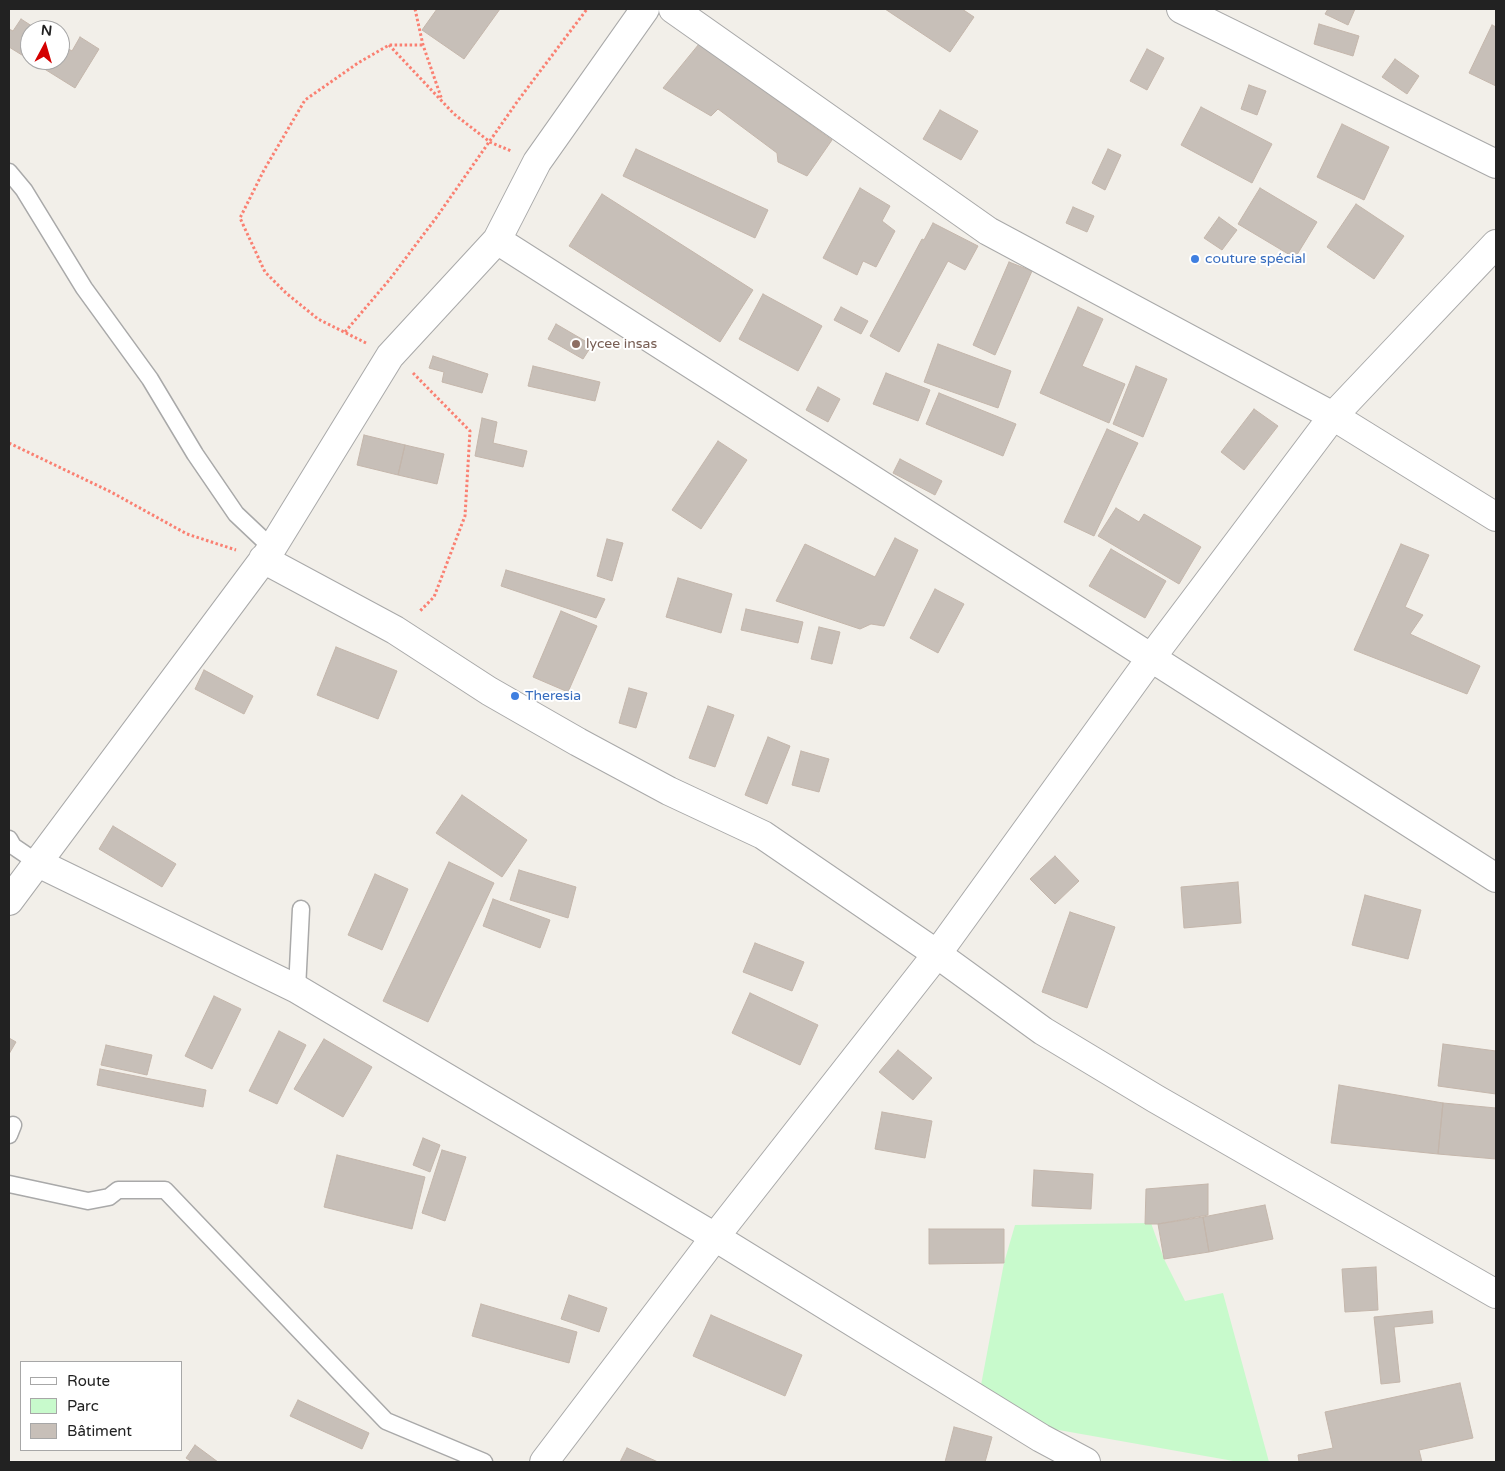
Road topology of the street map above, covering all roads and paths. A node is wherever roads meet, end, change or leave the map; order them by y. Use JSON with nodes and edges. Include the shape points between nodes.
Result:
{"nodes":[{"id":1,"x":415,"y":9,"type":"edge"},
{"id":2,"x":587,"y":9,"type":"edge"},
{"id":3,"x":645,"y":9,"type":"edge"},
{"id":4,"x":673,"y":9,"type":"edge"},
{"id":5,"x":1181,"y":9,"type":"edge"},
{"id":6,"x":389,"y":45,"type":"junction"},
{"id":7,"x":423,"y":46,"type":"junction"},
{"id":8,"x":442,"y":101,"type":"junction"},
{"id":9,"x":490,"y":142,"type":"junction"},
{"id":10,"x":537,"y":162,"type":"junction"},
{"id":11,"x":1496,"y":164,"type":"edge"},
{"id":12,"x":9,"y":172,"type":"edge"},
{"id":13,"x":497,"y":240,"type":"junction"},
{"id":14,"x":1496,"y":244,"type":"edge"},
{"id":15,"x":345,"y":332,"type":"junction"},
{"id":16,"x":390,"y":356,"type":"junction"},
{"id":17,"x":1333,"y":416,"type":"junction"},
{"id":18,"x":9,"y":442,"type":"edge"},
{"id":19,"x":1496,"y":517,"type":"edge"},
{"id":20,"x":267,"y":554,"type":"junction"},
{"id":21,"x":395,"y":630,"type":"junction"},
{"id":22,"x":1151,"y":658,"type":"junction"},
{"id":23,"x":9,"y":839,"type":"edge"},
{"id":24,"x":38,"y":863,"type":"junction"},
{"id":25,"x":1496,"y":878,"type":"edge"},
{"id":26,"x":9,"y":901,"type":"edge"},
{"id":27,"x":302,"y":909,"type":"dead end"},
{"id":28,"x":937,"y":954,"type":"junction"},
{"id":29,"x":297,"y":989,"type":"junction"},
{"id":30,"x":9,"y":1184,"type":"edge"},
{"id":31,"x":714,"y":1237,"type":"junction"},
{"id":32,"x":1496,"y":1294,"type":"edge"},
{"id":33,"x":484,"y":1462,"type":"edge"},
{"id":34,"x":544,"y":1462,"type":"edge"},
{"id":35,"x":1086,"y":1462,"type":"edge"}],
"edges":[{"from":1,"to":7,"type":"path"},
{"from":2,"to":9,"type":"path"},
{"from":3,"to":10,"type":"street"},
{"from":4,"to":17,"type":"street","via":[[988,231]]},
{"from":5,"to":11,"type":"street"},
{"from":6,"to":7,"type":"path"},
{"from":6,"to":8,"type":"path"},
{"from":6,"to":15,"type":"path","via":[[305,100],[240,218],[265,272],[318,319]]},
{"from":7,"to":8,"type":"path"},
{"from":8,"to":9,"type":"path"},
{"from":9,"to":10,"type":"path"},
{"from":9,"to":15,"type":"path","via":[[390,279]]},
{"from":10,"to":13,"type":"street"},
{"from":12,"to":20,"type":"lane","via":[[24,190],[84,288],[150,379],[195,454]]},
{"from":13,"to":16,"type":"street"},
{"from":13,"to":22,"type":"street"},
{"from":14,"to":17,"type":"street"},
{"from":15,"to":16,"type":"path"},
{"from":16,"to":20,"type":"street"},
{"from":16,"to":21,"type":"path","via":[[407,367],[470,431],[465,516],[446,569],[434,597],[410,622]]},
{"from":17,"to":19,"type":"street"},
{"from":17,"to":22,"type":"street"},
{"from":18,"to":20,"type":"path","via":[[187,534]]},
{"from":20,"to":21,"type":"street"},
{"from":20,"to":24,"type":"street"},
{"from":21,"to":28,"type":"street","via":[[489,691],[578,742],[669,791],[763,835]]},
{"from":22,"to":25,"type":"street"},
{"from":22,"to":28,"type":"street"},
{"from":23,"to":24,"type":"lane","via":[[13,846]]},
{"from":24,"to":26,"type":"street"},
{"from":24,"to":29,"type":"street"},
{"from":27,"to":29,"type":"lane"},
{"from":28,"to":31,"type":"street"},
{"from":28,"to":32,"type":"street","via":[[1043,1031],[1156,1100]]},
{"from":29,"to":31,"type":"street"},
{"from":30,"to":33,"type":"lane","via":[[88,1201],[109,1196],[118,1190],[165,1190],[386,1421]]},
{"from":31,"to":34,"type":"street"},
{"from":31,"to":35,"type":"street","via":[[1041,1438]]}]}
